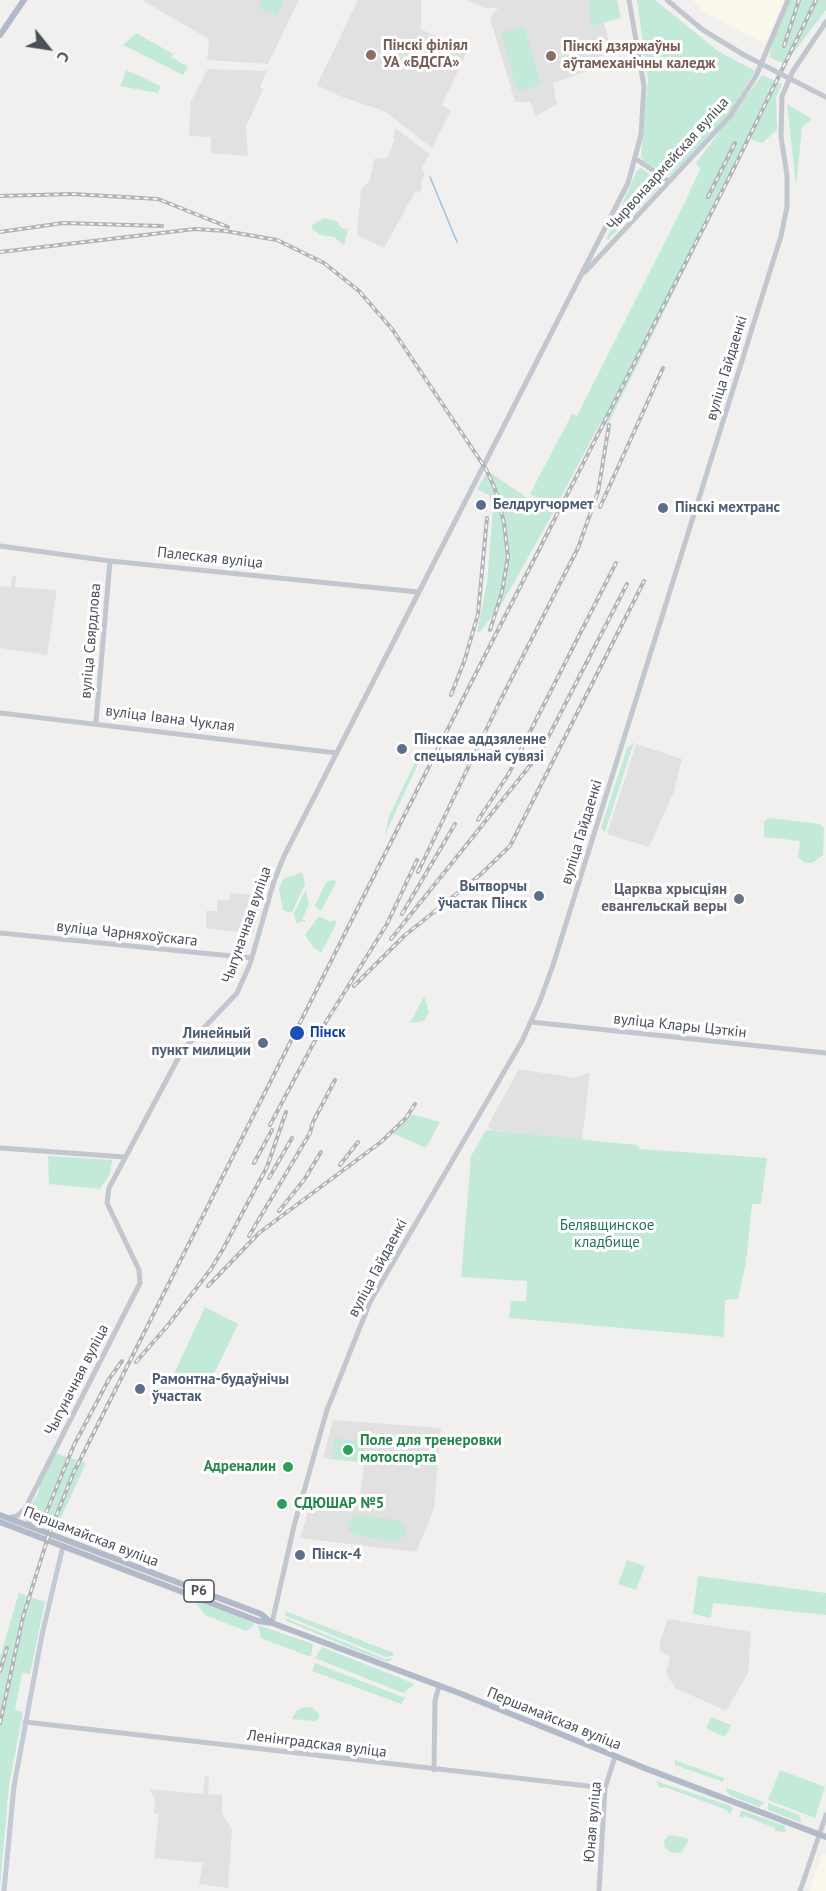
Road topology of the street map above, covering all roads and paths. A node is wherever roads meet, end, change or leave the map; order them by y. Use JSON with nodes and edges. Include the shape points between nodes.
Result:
{"nodes":[{"id":1,"x":24,"y":0,"type":"edge"},
{"id":2,"x":629,"y":0,"type":"edge"},
{"id":3,"x":667,"y":0,"type":"edge"},
{"id":4,"x":788,"y":0,"type":"edge"},
{"id":5,"x":826,"y":22,"type":"edge"},
{"id":6,"x":0,"y":35,"type":"edge"},
{"id":7,"x":826,"y":97,"type":"edge"},
{"id":8,"x":636,"y":159,"type":"junction"},
{"id":9,"x":669,"y":181,"type":"junction"},
{"id":10,"x":601,"y":239,"type":"junction"},
{"id":11,"x":611,"y":245,"type":"junction"},
{"id":12,"x":581,"y":276,"type":"junction"},
{"id":13,"x":483,"y":465,"type":"joint"},
{"id":14,"x":0,"y":546,"type":"edge"},
{"id":15,"x":110,"y":561,"type":"junction"},
{"id":16,"x":418,"y":592,"type":"junction"},
{"id":17,"x":0,"y":713,"type":"edge"},
{"id":18,"x":96,"y":722,"type":"junction"},
{"id":19,"x":337,"y":753,"type":"junction"},
{"id":20,"x":0,"y":933,"type":"edge"},
{"id":21,"x":252,"y":958,"type":"junction"},
{"id":22,"x":531,"y":1022,"type":"junction"},
{"id":23,"x":826,"y":1053,"type":"edge"},
{"id":24,"x":0,"y":1148,"type":"edge"},
{"id":25,"x":125,"y":1157,"type":"junction"},
{"id":26,"x":25,"y":1509,"type":"junction"},
{"id":27,"x":0,"y":1515,"type":"edge"},
{"id":28,"x":8,"y":1518,"type":"junction"},
{"id":29,"x":0,"y":1522,"type":"edge"},
{"id":30,"x":31,"y":1527,"type":"junction"},
{"id":31,"x":63,"y":1546,"type":"junction"},
{"id":32,"x":272,"y":1623,"type":"junction"},
{"id":33,"x":439,"y":1686,"type":"junction"},
{"id":34,"x":25,"y":1722,"type":"junction"},
{"id":35,"x":615,"y":1756,"type":"junction"},
{"id":36,"x":434,"y":1770,"type":"junction"},
{"id":37,"x":605,"y":1788,"type":"junction"},
{"id":38,"x":826,"y":1815,"type":"edge"},
{"id":39,"x":823,"y":1836,"type":"edge"},
{"id":40,"x":4,"y":1891,"type":"edge"},
{"id":41,"x":599,"y":1891,"type":"edge"},
{"id":42,"x":800,"y":1891,"type":"edge"}],
"edges":[{"from":1,"to":6,"type":"main road"},
{"from":2,"to":8,"type":"street","name":"Чырвонаармейская вуліца","via":[[644,86]]},
{"from":3,"to":7,"type":"street","bridge":true,"via":[[703,30]]},
{"from":4,"to":9,"type":"street","name":"Чырвонаармейская вуліца","via":[[756,76],[741,100],[722,126]]},
{"from":5,"to":22,"type":"street","name":"вуліца Гайдаенкі","via":[[793,71],[782,96],[787,207],[781,236],[565,927]]},
{"from":8,"to":9,"type":"street"},
{"from":8,"to":10,"type":"street","name":"Чырвонаармейская вуліца"},
{"from":9,"to":11,"type":"street","name":"Чырвонаармейская вуліца"},
{"from":10,"to":11,"type":"street","name":"Чырвонаармейская вуліца"},
{"from":10,"to":12,"type":"street","name":"Чырвонаармейская вуліца"},
{"from":11,"to":12,"type":"street","name":"Чырвонаармейская вуліца"},
{"from":12,"to":13,"type":"street","name":"Чырвонаармейская вуліца"},
{"from":13,"to":16,"type":"street","name":"Чыгуначная вуліца"},
{"from":14,"to":15,"type":"street","name":"Палеская вуліца"},
{"from":15,"to":16,"type":"street","name":"Палеская вуліца"},
{"from":15,"to":18,"type":"street","name":"вуліца Свярдлова"},
{"from":16,"to":19,"type":"street","name":"Чыгуначная вуліца"},
{"from":17,"to":18,"type":"street","name":"вуліца Івана Чуклая"},
{"from":18,"to":19,"type":"street","name":"вуліца Івана Чуклая"},
{"from":19,"to":21,"type":"street","name":"Чыгуначная вуліца","via":[[278,871]]},
{"from":20,"to":21,"type":"street","name":"вуліца Чарняхоўскага"},
{"from":21,"to":25,"type":"street","name":"Чыгуначная вуліца","via":[[237,993],[182,1051]]},
{"from":22,"to":23,"type":"street","name":"вуліца Клары Цэткін"},
{"from":22,"to":32,"type":"street","name":"вуліца Гайдаенкі","via":[[370,1302],[327,1410]]},
{"from":24,"to":25,"type":"street"},
{"from":25,"to":26,"type":"street","name":"Чыгуначная вуліца","via":[[106,1200],[139,1270],[140,1283]]},
{"from":26,"to":28,"type":"street"},
{"from":26,"to":30,"type":"street"},
{"from":27,"to":28,"type":"main road","name":"Першамайская вуліца","number":"Р6"},
{"from":28,"to":30,"type":"main road","name":"Першамайская вуліца","number":"Р6"},
{"from":29,"to":31,"type":"main road","name":"Першамайская вуліца","number":"Р6"},
{"from":30,"to":32,"type":"main road","name":"Першамайская вуліца","number":"Р6","via":[[261,1614]]},
{"from":31,"to":32,"type":"main road","name":"Першамайская вуліца","number":"Р6","via":[[258,1622]]},
{"from":31,"to":34,"type":"main road"},
{"from":32,"to":33,"type":"main road","name":"Першамайская вуліца","number":"Р6"},
{"from":33,"to":35,"type":"main road","name":"Першамайская вуліца","number":"Р6"},
{"from":33,"to":36,"type":"street","via":[[435,1701]]},
{"from":34,"to":36,"type":"street","name":"Ленінградская вуліца"},
{"from":34,"to":40,"type":"main road","via":[[10,1816]]},
{"from":35,"to":37,"type":"street","name":"Юная вуліца"},
{"from":35,"to":39,"type":"main road","name":"Першамайская вуліца","number":"Р6"},
{"from":36,"to":37,"type":"street","name":"Ленінградская вуліца"},
{"from":37,"to":41,"type":"street","name":"Юная вуліца"},
{"from":38,"to":39,"type":"street"},
{"from":39,"to":42,"type":"street"}]}
